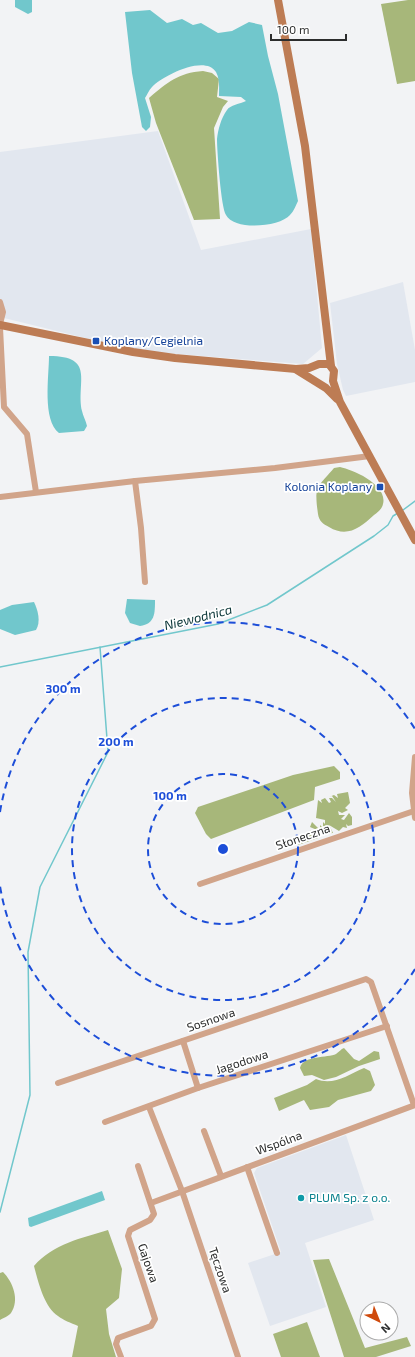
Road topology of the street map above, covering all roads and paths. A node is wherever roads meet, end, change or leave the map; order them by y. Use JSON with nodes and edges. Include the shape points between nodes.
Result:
{"nodes":[{"id":1,"x":278,"y":0,"type":"edge"},
{"id":2,"x":0,"y":302,"type":"edge"},
{"id":3,"x":0,"y":325,"type":"edge"},
{"id":4,"x":0,"y":328,"type":"edge"},
{"id":5,"x":329,"y":342,"type":"junction"},
{"id":6,"x":318,"y":365,"type":"junction"},
{"id":7,"x":331,"y":366,"type":"junction"},
{"id":8,"x":296,"y":369,"type":"junction"},
{"id":9,"x":313,"y":379,"type":"junction"},
{"id":10,"x":333,"y":380,"type":"junction"},
{"id":11,"x":320,"y":385,"type":"junction"},
{"id":12,"x":340,"y":402,"type":"junction"},
{"id":13,"x":370,"y":456,"type":"junction"},
{"id":14,"x":135,"y":481,"type":"junction"},
{"id":15,"x":36,"y":492,"type":"junction"},
{"id":16,"x":0,"y":497,"type":"edge"},
{"id":17,"x":415,"y":540,"type":"edge"},
{"id":18,"x":145,"y":582,"type":"dead end"},
{"id":19,"x":415,"y":757,"type":"edge"},
{"id":20,"x":414,"y":815,"type":"edge"},
{"id":21,"x":200,"y":884,"type":"dead end"},
{"id":22,"x":387,"y":1026,"type":"junction"},
{"id":23,"x":183,"y":1041,"type":"junction"},
{"id":24,"x":58,"y":1083,"type":"dead end"},
{"id":25,"x":198,"y":1088,"type":"junction"},
{"id":26,"x":414,"y":1105,"type":"edge"},
{"id":27,"x":149,"y":1107,"type":"junction"},
{"id":28,"x":105,"y":1122,"type":"dead end"},
{"id":29,"x":204,"y":1131,"type":"dead end"},
{"id":30,"x":138,"y":1166,"type":"dead end"},
{"id":31,"x":247,"y":1167,"type":"junction"},
{"id":32,"x":221,"y":1176,"type":"junction"},
{"id":33,"x":182,"y":1191,"type":"junction"},
{"id":34,"x":151,"y":1203,"type":"junction"},
{"id":35,"x":277,"y":1253,"type":"dead end"},
{"id":36,"x":120,"y":1357,"type":"edge"},
{"id":37,"x":238,"y":1357,"type":"edge"}],
"edges":[{"from":1,"to":5,"type":"street","via":[[305,146]]},
{"from":2,"to":3,"type":"street"},
{"from":3,"to":8,"type":"street","via":[[133,352]]},
{"from":4,"to":15,"type":"street","via":[[4,406],[27,434]]},
{"from":5,"to":6,"type":"street"},
{"from":5,"to":7,"type":"street"},
{"from":6,"to":7,"type":"street"},
{"from":6,"to":8,"type":"street"},
{"from":6,"to":9,"type":"street","via":[[313,370]]},
{"from":7,"to":10,"type":"street","via":[[334,372]]},
{"from":8,"to":9,"type":"street"},
{"from":9,"to":11,"type":"street"},
{"from":10,"to":11,"type":"street","via":[[329,384]]},
{"from":10,"to":12,"type":"street"},
{"from":11,"to":12,"type":"street"},
{"from":12,"to":13,"type":"street"},
{"from":13,"to":14,"type":"street"},
{"from":13,"to":17,"type":"street"},
{"from":14,"to":15,"type":"street"},
{"from":14,"to":18,"type":"street"},
{"from":15,"to":16,"type":"street"},
{"from":19,"to":20,"type":"street","via":[[412,793]]},
{"from":20,"to":21,"type":"street","name":"Słoneczna"},
{"from":22,"to":23,"type":"street","name":"Sosnowa","via":[[371,982],[366,979]]},
{"from":22,"to":25,"type":"street","name":"Jagodowa"},
{"from":22,"to":26,"type":"street"},
{"from":23,"to":24,"type":"street","name":"Sosnowa"},
{"from":23,"to":25,"type":"street"},
{"from":25,"to":27,"type":"street","name":"Jagodowa"},
{"from":26,"to":31,"type":"street","name":"Wspólna"},
{"from":27,"to":28,"type":"street","name":"Jagodowa"},
{"from":27,"to":33,"type":"street","name":"Tęczowa"},
{"from":29,"to":32,"type":"street"},
{"from":30,"to":34,"type":"street","name":"Gajowa"},
{"from":31,"to":32,"type":"street","name":"Wspólna"},
{"from":31,"to":35,"type":"street"},
{"from":32,"to":33,"type":"street","name":"Wspólna"},
{"from":33,"to":34,"type":"street","name":"Wspólna"},
{"from":33,"to":37,"type":"street","name":"Tęczowa"},
{"from":34,"to":36,"type":"street","name":"Gajowa","via":[[154,1212],[152,1219],[130,1230],[128,1236],[155,1319],[151,1326],[118,1338],[116,1344]]}]}
